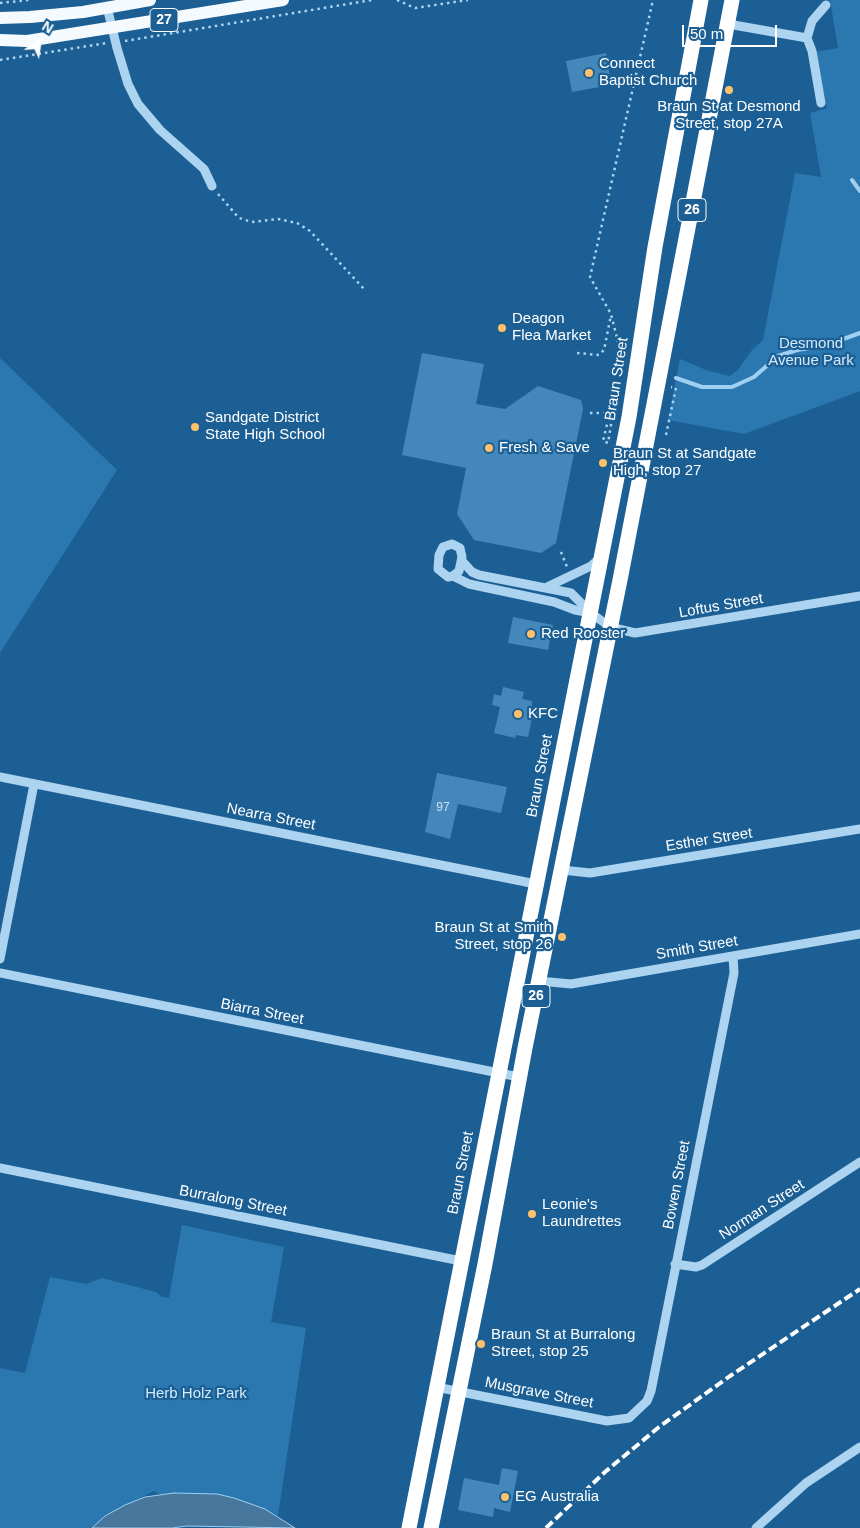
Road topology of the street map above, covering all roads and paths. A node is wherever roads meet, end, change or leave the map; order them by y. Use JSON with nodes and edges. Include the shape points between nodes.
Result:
{"nodes":[{"id":1,"x":29,"y":0,"type":"edge"},
{"id":2,"x":150,"y":0,"type":"edge"},
{"id":3,"x":283,"y":0,"type":"edge"},
{"id":4,"x":372,"y":0,"type":"edge"},
{"id":5,"x":397,"y":0,"type":"edge"},
{"id":6,"x":468,"y":0,"type":"edge"},
{"id":7,"x":653,"y":0,"type":"edge"},
{"id":8,"x":732,"y":0,"type":"edge"},
{"id":9,"x":698,"y":2,"type":"edge"},
{"id":10,"x":0,"y":3,"type":"edge"},
{"id":11,"x":826,"y":5,"type":"dead end"},
{"id":12,"x":107,"y":7,"type":"junction"},
{"id":13,"x":0,"y":18,"type":"edge"},
{"id":14,"x":728,"y":24,"type":"junction"},
{"id":15,"x":113,"y":28,"type":"junction"},
{"id":16,"x":807,"y":38,"type":"junction"},
{"id":17,"x":0,"y":40,"type":"edge"},
{"id":18,"x":116,"y":42,"type":"junction"},
{"id":19,"x":0,"y":60,"type":"edge"},
{"id":20,"x":821,"y":103,"type":"dead end"},
{"id":21,"x":212,"y":186,"type":"joint"},
{"id":22,"x":364,"y":289,"type":"dead end"},
{"id":23,"x":611,"y":314,"type":"junction"},
{"id":24,"x":577,"y":353,"type":"dead end"},
{"id":25,"x":622,"y":370,"type":"dead end"},
{"id":26,"x":590,"y":413,"type":"dead end"},
{"id":27,"x":615,"y":413,"type":"dead end"},
{"id":28,"x":561,"y":552,"type":"dead end"},
{"id":29,"x":602,"y":556,"type":"junction"},
{"id":30,"x":462,"y":561,"type":"junction"},
{"id":31,"x":568,"y":568,"type":"dead end"},
{"id":32,"x":453,"y":576,"type":"junction"},
{"id":33,"x":547,"y":587,"type":"junction"},
{"id":34,"x":860,"y":596,"type":"edge"},
{"id":35,"x":591,"y":613,"type":"junction"},
{"id":36,"x":610,"y":627,"type":"junction"},
{"id":37,"x":0,"y":777,"type":"edge"},
{"id":38,"x":34,"y":784,"type":"junction"},
{"id":39,"x":860,"y":829,"type":"edge"},
{"id":40,"x":562,"y":870,"type":"junction"},
{"id":41,"x":536,"y":884,"type":"junction"},
{"id":42,"x":860,"y":934,"type":"edge"},
{"id":43,"x":733,"y":956,"type":"junction"},
{"id":44,"x":0,"y":959,"type":"edge"},
{"id":45,"x":0,"y":973,"type":"edge"},
{"id":46,"x":539,"y":981,"type":"junction"},
{"id":47,"x":498,"y":1073,"type":"junction"},
{"id":48,"x":519,"y":1077,"type":"junction"},
{"id":49,"x":860,"y":1162,"type":"edge"},
{"id":50,"x":0,"y":1168,"type":"edge"},
{"id":51,"x":461,"y":1260,"type":"junction"},
{"id":52,"x":675,"y":1264,"type":"junction"},
{"id":53,"x":436,"y":1387,"type":"junction"},
{"id":54,"x":458,"y":1391,"type":"junction"},
{"id":55,"x":636,"y":1414,"type":"joint"},
{"id":56,"x":860,"y":1447,"type":"edge"},
{"id":57,"x":409,"y":1528,"type":"edge"},
{"id":58,"x":431,"y":1528,"type":"edge"},
{"id":59,"x":756,"y":1528,"type":"edge"}],
"edges":[{"from":1,"to":10,"type":"path"},
{"from":2,"to":12,"type":"main road","number":"27"},
{"from":3,"to":15,"type":"main road","number":"27"},
{"from":4,"to":18,"type":"path"},
{"from":5,"to":6,"type":"path","via":[[416,8]]},
{"from":7,"to":23,"type":"path","via":[[591,266],[590,277]]},
{"from":8,"to":14,"type":"highway","number":"26"},
{"from":9,"to":29,"type":"highway","name":"Braun Street","number":"26","via":[[655,247],[634,390]]},
{"from":11,"to":16,"type":"street","via":[[812,21]]},
{"from":12,"to":13,"type":"main road","number":"27"},
{"from":12,"to":15,"type":"street"},
{"from":14,"to":16,"type":"street"},
{"from":14,"to":36,"type":"highway","number":"26"},
{"from":15,"to":17,"type":"main road","number":"27","via":[[27,41]]},
{"from":15,"to":18,"type":"street"},
{"from":16,"to":20,"type":"street"},
{"from":18,"to":19,"type":"path"},
{"from":18,"to":21,"type":"street","via":[[128,84],[138,104],[160,130],[204,169]]},
{"from":21,"to":22,"type":"path","via":[[238,218],[252,222],[278,219],[296,223],[310,231]]},
{"from":23,"to":24,"type":"path","via":[[604,350],[599,355]]},
{"from":23,"to":25,"type":"path","via":[[623,361]]},
{"from":26,"to":27,"type":"path"},
{"from":28,"to":31,"type":"path"},
{"from":29,"to":33,"type":"street","via":[[591,566]]},
{"from":29,"to":35,"type":"highway","name":"Braun Street","number":"26"},
{"from":30,"to":32,"type":"street","via":[[460,571]]},
{"from":30,"to":32,"type":"street","via":[[462,552],[456,546],[448,545],[441,550],[438,569],[444,575]]},
{"from":30,"to":33,"type":"street","via":[[472,572]]},
{"from":32,"to":35,"type":"street","via":[[469,584]]},
{"from":33,"to":35,"type":"street","via":[[571,593]]},
{"from":34,"to":36,"type":"street","name":"Loftus Street","via":[[634,633]]},
{"from":35,"to":36,"type":"street","name":"Loftus Street"},
{"from":35,"to":41,"type":"highway","name":"Braun Street","number":"26"},
{"from":36,"to":40,"type":"highway","number":"26"},
{"from":37,"to":38,"type":"street","name":"Nearra Street"},
{"from":38,"to":41,"type":"street","name":"Nearra Street"},
{"from":38,"to":44,"type":"street"},
{"from":39,"to":40,"type":"street","name":"Esther Street","via":[[590,874]]},
{"from":40,"to":46,"type":"highway","number":"26"},
{"from":41,"to":47,"type":"highway","name":"Braun Street","number":"26"},
{"from":42,"to":43,"type":"street","name":"Smith Street"},
{"from":43,"to":46,"type":"street","name":"Smith Street","via":[[571,984]]},
{"from":43,"to":52,"type":"street","name":"Bowen Street","via":[[734,973]]},
{"from":45,"to":47,"type":"street","name":"Biarra Street"},
{"from":46,"to":48,"type":"highway","number":"26"},
{"from":47,"to":48,"type":"street","name":"Biarra Street"},
{"from":47,"to":51,"type":"highway","name":"Braun Street","number":"26"},
{"from":48,"to":54,"type":"highway","number":"26"},
{"from":49,"to":52,"type":"street","name":"Norman Street","via":[[702,1265]]},
{"from":50,"to":51,"type":"street","name":"Burralong Street"},
{"from":51,"to":53,"type":"highway","name":"Braun Street","number":"26"},
{"from":52,"to":55,"type":"street","name":"Bowen Street","via":[[651,1391]]},
{"from":53,"to":54,"type":"street","name":"Musgrave Street"},
{"from":53,"to":57,"type":"highway","name":"Braun Street","number":"26"},
{"from":54,"to":55,"type":"street","name":"Musgrave Street","via":[[607,1421],[624,1420]]},
{"from":54,"to":58,"type":"highway","number":"26"},
{"from":56,"to":59,"type":"street","via":[[806,1483]]}]}
